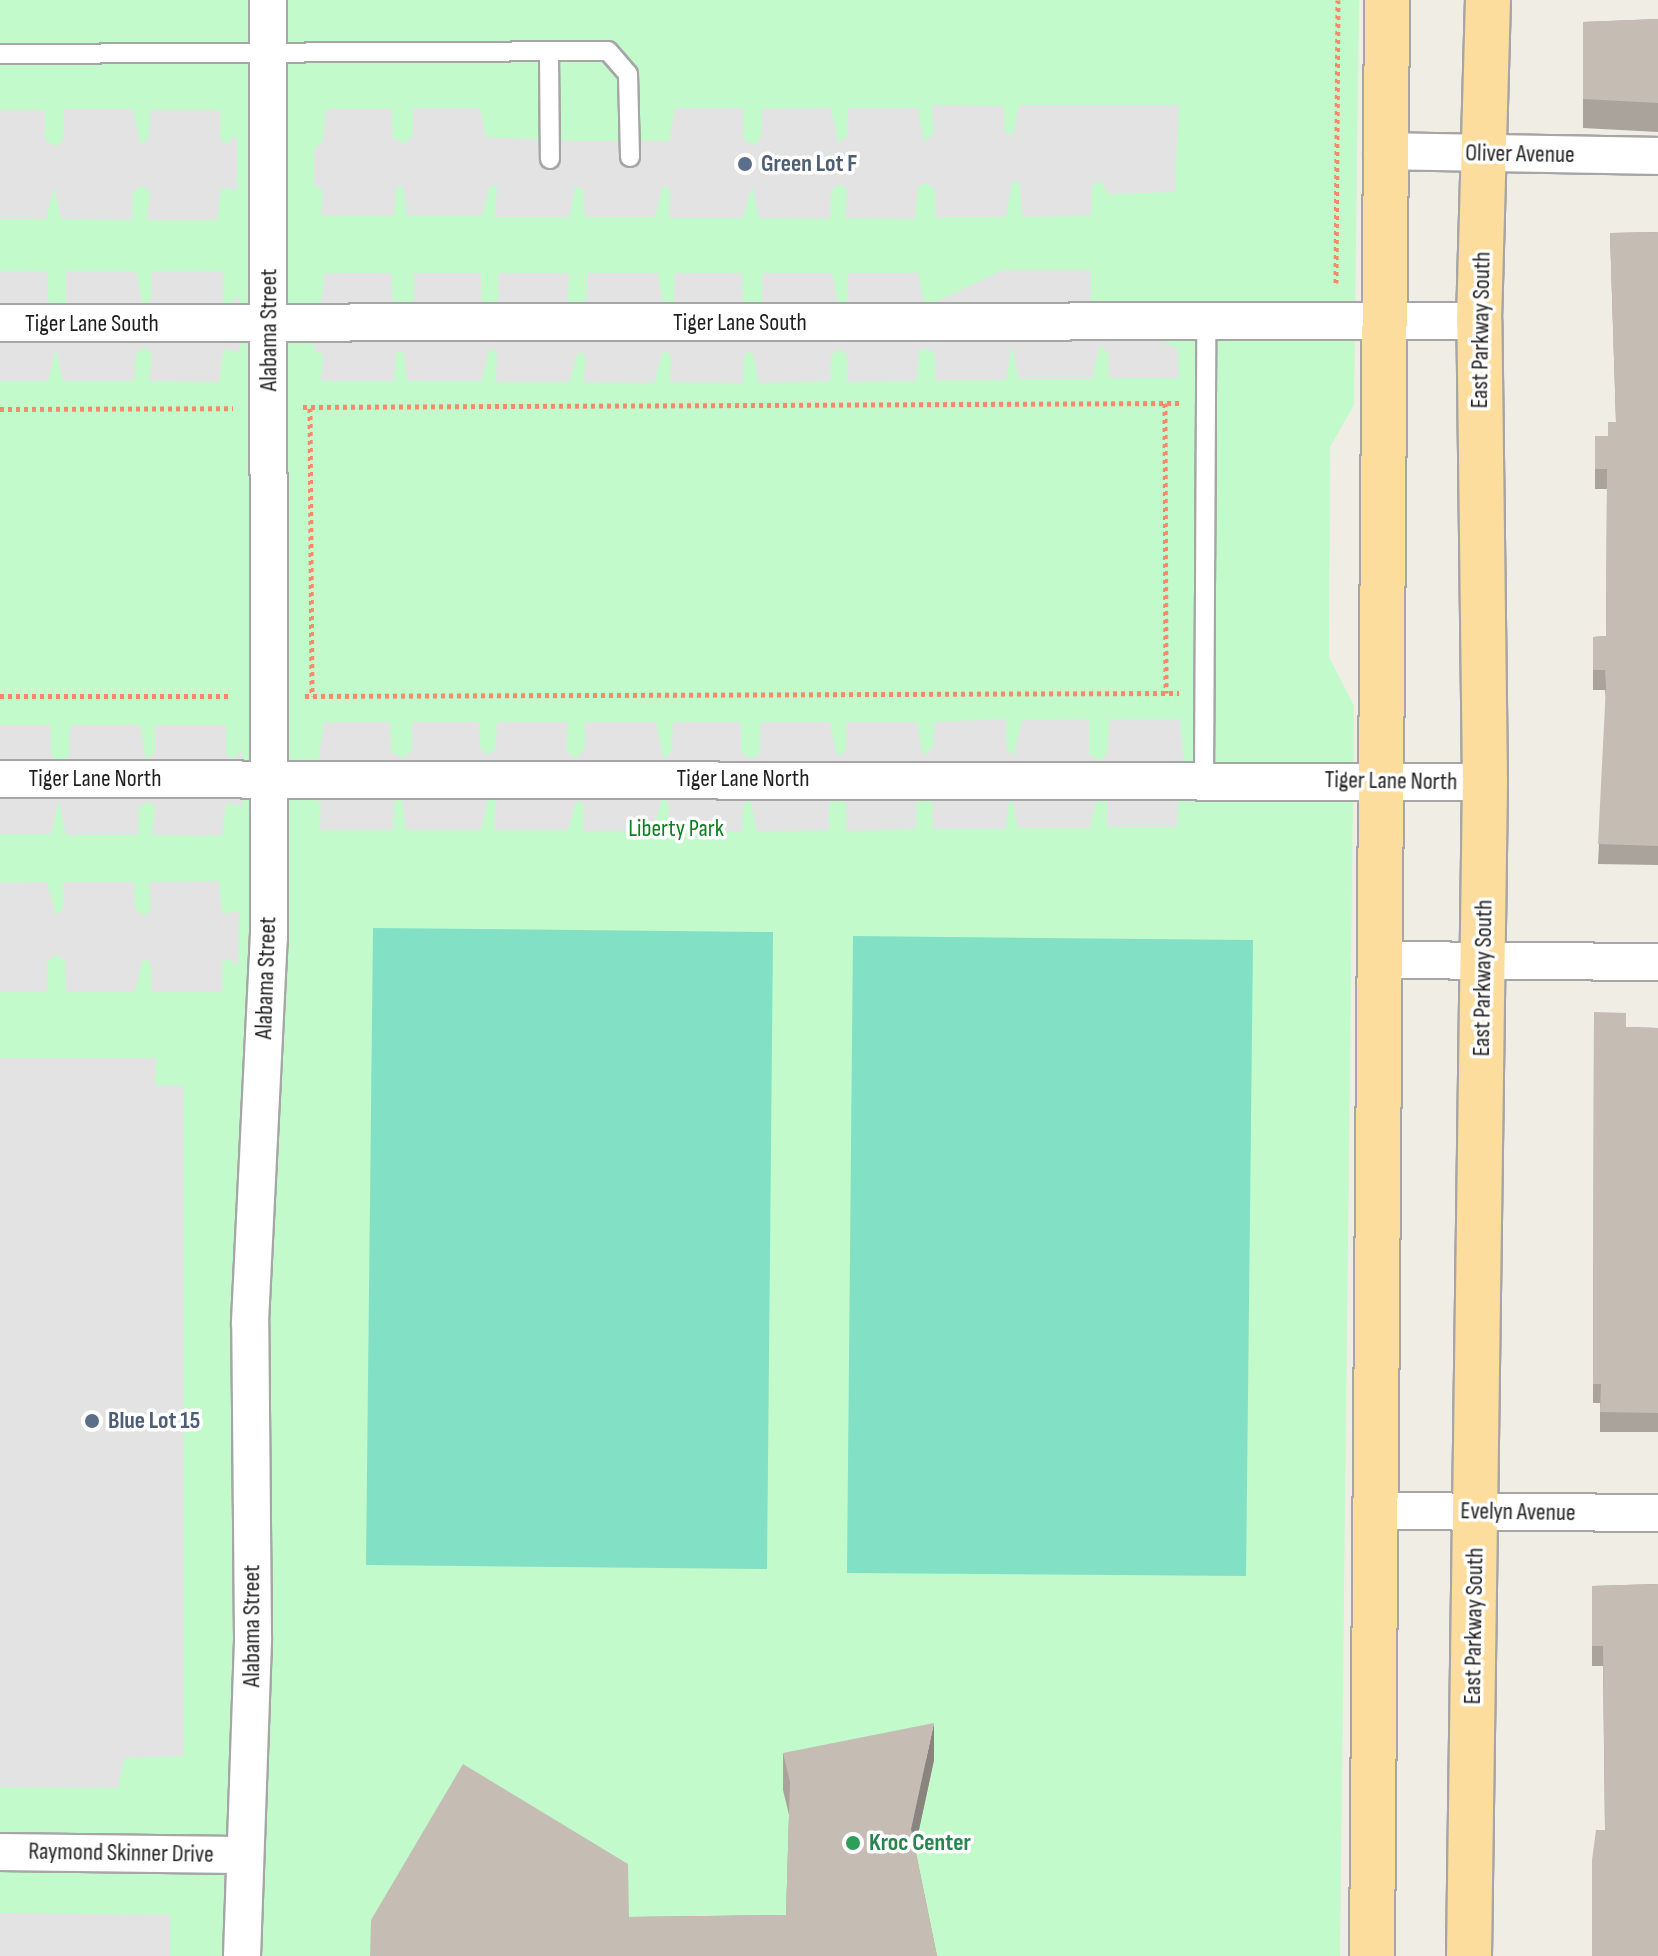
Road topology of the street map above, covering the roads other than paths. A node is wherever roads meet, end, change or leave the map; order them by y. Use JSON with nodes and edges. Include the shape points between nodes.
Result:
{"nodes":[{"id":1,"x":268,"y":0,"type":"edge"},
{"id":2,"x":1387,"y":0,"type":"edge"},
{"id":3,"x":1488,"y":0,"type":"edge"},
{"id":4,"x":549,"y":53,"type":"junction"},
{"id":5,"x":0,"y":54,"type":"edge"},
{"id":6,"x":269,"y":55,"type":"junction"},
{"id":7,"x":1382,"y":151,"type":"junction"},
{"id":8,"x":1485,"y":153,"type":"junction"},
{"id":9,"x":1658,"y":156,"type":"edge"},
{"id":10,"x":630,"y":157,"type":"dead end"},
{"id":11,"x":550,"y":159,"type":"dead end"},
{"id":12,"x":1384,"y":321,"type":"junction"},
{"id":13,"x":1479,"y":321,"type":"junction"},
{"id":14,"x":1206,"y":322,"type":"junction"},
{"id":15,"x":0,"y":323,"type":"edge"},
{"id":16,"x":269,"y":324,"type":"junction"},
{"id":17,"x":269,"y":778,"type":"junction"},
{"id":18,"x":0,"y":779,"type":"edge"},
{"id":19,"x":1204,"y":780,"type":"junction"},
{"id":20,"x":1378,"y":781,"type":"junction"},
{"id":21,"x":1485,"y":782,"type":"junction"},
{"id":22,"x":1377,"y":960,"type":"junction"},
{"id":23,"x":1484,"y":961,"type":"junction"},
{"id":24,"x":1658,"y":962,"type":"edge"},
{"id":25,"x":1378,"y":1511,"type":"junction"},
{"id":26,"x":1475,"y":1511,"type":"junction"},
{"id":27,"x":1658,"y":1513,"type":"edge"},
{"id":28,"x":0,"y":1852,"type":"edge"},
{"id":29,"x":241,"y":1855,"type":"junction"},
{"id":30,"x":242,"y":1956,"type":"edge"},
{"id":31,"x":1372,"y":1956,"type":"edge"},
{"id":32,"x":1469,"y":1956,"type":"edge"}],
"edges":[{"from":1,"to":6,"type":"street","name":"Alabama Street"},
{"from":2,"to":7,"type":"main road"},
{"from":3,"to":8,"type":"main road","name":"East Parkway South"},
{"from":4,"to":6,"type":"lane"},
{"from":4,"to":10,"type":"lane","via":[[608,51],[622,63]]},
{"from":4,"to":11,"type":"lane"},
{"from":5,"to":6,"type":"lane"},
{"from":6,"to":16,"type":"street","name":"Alabama Street"},
{"from":7,"to":8,"type":"street","name":"Oliver Avenue"},
{"from":7,"to":12,"type":"main road"},
{"from":8,"to":9,"type":"street","name":"Oliver Avenue"},
{"from":8,"to":13,"type":"main road","name":"East Parkway South"},
{"from":12,"to":13,"type":"street","name":"Tiger Lane South"},
{"from":12,"to":14,"type":"street","name":"Tiger Lane South"},
{"from":12,"to":20,"type":"main road"},
{"from":13,"to":21,"type":"main road","name":"East Parkway South"},
{"from":14,"to":16,"type":"street","name":"Tiger Lane South"},
{"from":14,"to":19,"type":"lane"},
{"from":15,"to":16,"type":"street","name":"Tiger Lane South"},
{"from":16,"to":17,"type":"street","name":"Alabama Street"},
{"from":17,"to":18,"type":"street","name":"Tiger Lane North"},
{"from":17,"to":19,"type":"street","name":"Tiger Lane North"},
{"from":17,"to":29,"type":"street","name":"Alabama Street","via":[[269,937],[250,1322],[253,1637]]},
{"from":19,"to":20,"type":"street","name":"Tiger Lane North"},
{"from":20,"to":21,"type":"street","name":"Tiger Lane North"},
{"from":20,"to":22,"type":"main road"},
{"from":21,"to":23,"type":"main road","name":"East Parkway South"},
{"from":22,"to":23,"type":"street"},
{"from":22,"to":25,"type":"main road"},
{"from":23,"to":24,"type":"street"},
{"from":23,"to":26,"type":"main road","name":"East Parkway South"},
{"from":25,"to":26,"type":"street","name":"Evelyn Avenue"},
{"from":25,"to":31,"type":"main road"},
{"from":26,"to":27,"type":"street","name":"Evelyn Avenue"},
{"from":26,"to":32,"type":"main road","name":"East Parkway South"},
{"from":28,"to":29,"type":"street","name":"Raymond Skinner Drive"},
{"from":29,"to":30,"type":"street","name":"Alabama Street"}]}
